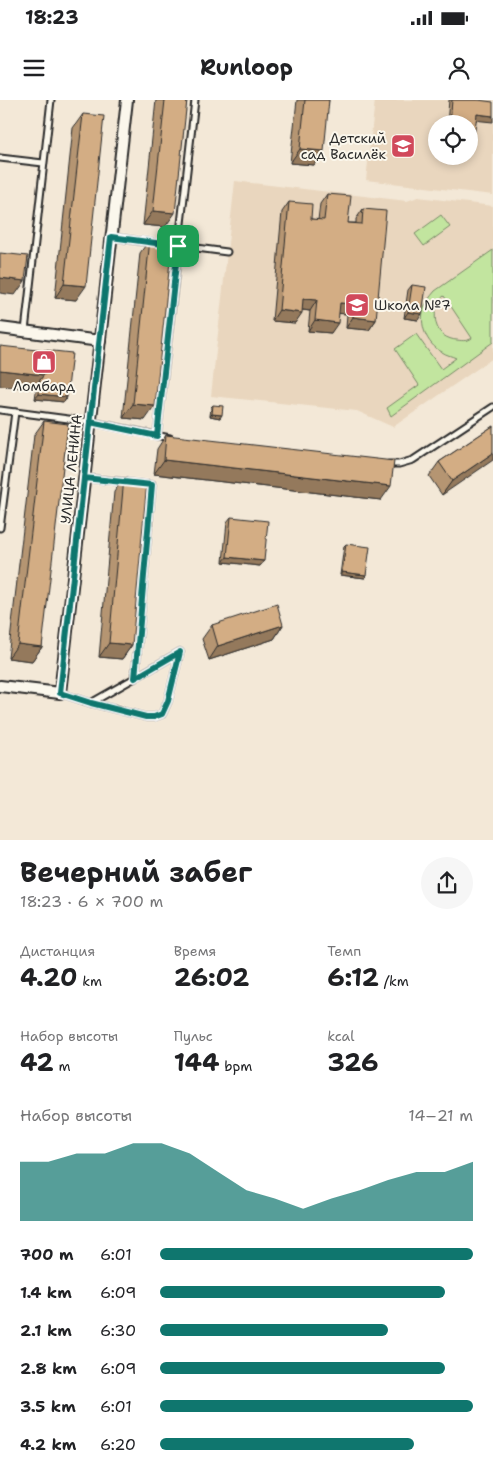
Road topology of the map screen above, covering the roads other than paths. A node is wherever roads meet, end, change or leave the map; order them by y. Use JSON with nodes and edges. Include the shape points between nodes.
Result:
{"nodes":[{"id":1,"x":51,"y":100,"type":"edge"},
{"id":2,"x":127,"y":100,"type":"edge"},
{"id":3,"x":195,"y":100,"type":"edge"},
{"id":4,"x":0,"y":158,"type":"edge"},
{"id":5,"x":43,"y":163,"type":"junction"},
{"id":6,"x":111,"y":237,"type":"junction"},
{"id":7,"x":178,"y":246,"type":"junction"},
{"id":8,"x":227,"y":252,"type":"dead end"},
{"id":9,"x":0,"y":328,"type":"edge"},
{"id":10,"x":24,"y":331,"type":"junction"},
{"id":11,"x":100,"y":341,"type":"junction"},
{"id":12,"x":493,"y":407,"type":"edge"},
{"id":13,"x":0,"y":410,"type":"edge"},
{"id":14,"x":15,"y":412,"type":"junction"},
{"id":15,"x":90,"y":422,"type":"junction"},
{"id":16,"x":157,"y":436,"type":"junction"},
{"id":17,"x":176,"y":439,"type":"edge"},
{"id":18,"x":383,"y":465,"type":"edge"},
{"id":19,"x":84,"y":478,"type":"junction"},
{"id":20,"x":0,"y":528,"type":"edge"},
{"id":21,"x":135,"y":678,"type":"junction"},
{"id":22,"x":0,"y":686,"type":"edge"},
{"id":23,"x":60,"y":693,"type":"junction"},
{"id":24,"x":91,"y":703,"type":"junction"}],
"edges":[{"from":1,"to":5,"type":"lane"},
{"from":2,"to":6,"type":"street","name":"УЛИЦА ЛЕНИНА"},
{"from":3,"to":7,"type":"lane"},
{"from":4,"to":5,"type":"lane"},
{"from":5,"to":10,"type":"lane"},
{"from":6,"to":7,"type":"lane"},
{"from":6,"to":11,"type":"street","name":"УЛИЦА ЛЕНИНА"},
{"from":7,"to":8,"type":"lane"},
{"from":7,"to":16,"type":"lane"},
{"from":9,"to":10,"type":"street"},
{"from":10,"to":11,"type":"street"},
{"from":11,"to":15,"type":"street","name":"УЛИЦА ЛЕНИНА"},
{"from":12,"to":18,"type":"lane","via":[[413,460]]},
{"from":13,"to":14,"type":"lane"},
{"from":14,"to":15,"type":"lane"},
{"from":14,"to":20,"type":"lane"},
{"from":15,"to":16,"type":"lane"},
{"from":15,"to":19,"type":"street","name":"УЛИЦА ЛЕНИНА"},
{"from":16,"to":17,"type":"lane"},
{"from":19,"to":21,"type":"lane","via":[[152,485]]},
{"from":19,"to":23,"type":"street","name":"УЛИЦА ЛЕНИНА"},
{"from":21,"to":24,"type":"lane"},
{"from":21,"to":24,"type":"lane","via":[[180,652],[162,714],[146,717]]},
{"from":22,"to":23,"type":"street"},
{"from":23,"to":24,"type":"lane"}]}
